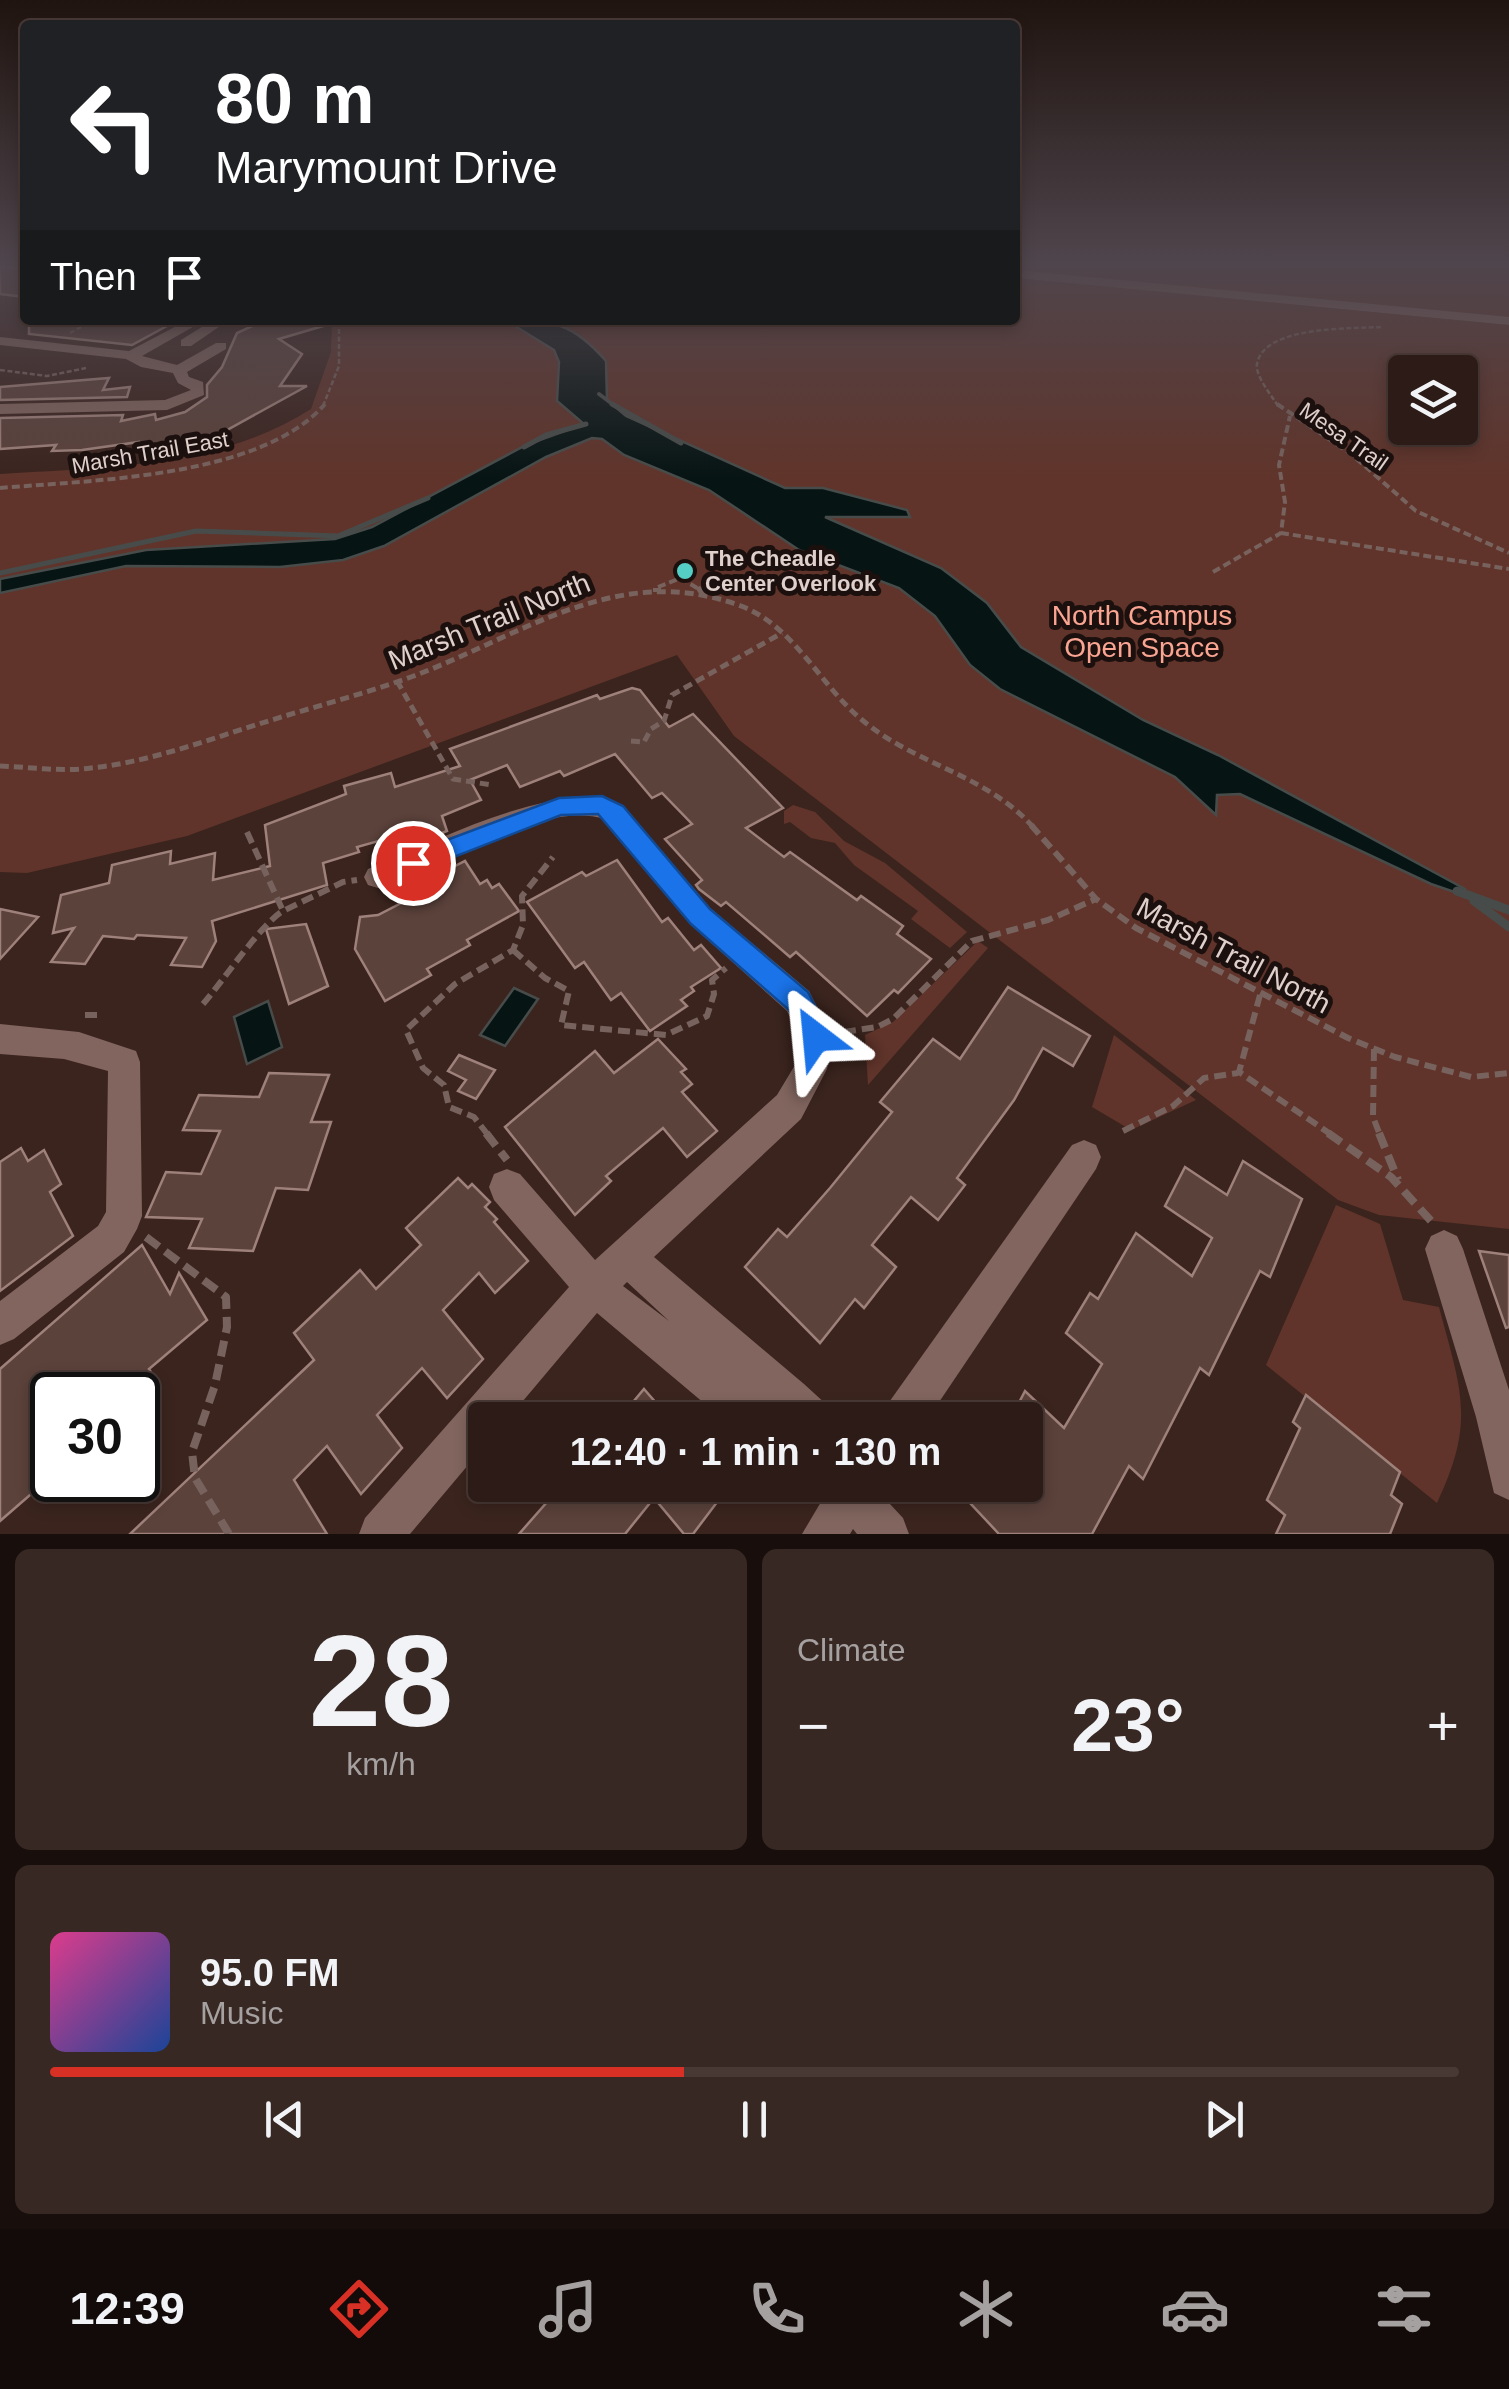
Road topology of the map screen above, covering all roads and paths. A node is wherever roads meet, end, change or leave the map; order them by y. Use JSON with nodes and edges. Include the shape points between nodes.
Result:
{"nodes":[{"id":1,"x":171,"y":336,"type":"edge"},
{"id":2,"x":195,"y":336,"type":"edge"},
{"id":3,"x":339,"y":336,"type":"edge"},
{"id":4,"x":1290,"y":336,"type":"edge"},
{"id":5,"x":0,"y":341,"type":"edge"},
{"id":6,"x":221,"y":346,"type":"dead end"},
{"id":7,"x":130,"y":355,"type":"junction"},
{"id":8,"x":93,"y":366,"type":"dead end"},
{"id":9,"x":0,"y":370,"type":"edge"},
{"id":10,"x":181,"y":375,"type":"junction"},
{"id":11,"x":0,"y":412,"type":"edge"},
{"id":12,"x":1290,"y":416,"type":"junction"},
{"id":13,"x":0,"y":488,"type":"edge"},
{"id":14,"x":1281,"y":533,"type":"junction"},
{"id":15,"x":1509,"y":553,"type":"edge"},
{"id":16,"x":1509,"y":569,"type":"edge"},
{"id":17,"x":1213,"y":572,"type":"dead end"},
{"id":18,"x":656,"y":589,"type":"junction"},
{"id":19,"x":702,"y":594,"type":"junction"},
{"id":20,"x":782,"y":632,"type":"junction"},
{"id":21,"x":397,"y":681,"type":"junction"},
{"id":22,"x":631,"y":741,"type":"dead end"},
{"id":23,"x":0,"y":766,"type":"edge"},
{"id":24,"x":492,"y":785,"type":"dead end"},
{"id":25,"x":247,"y":832,"type":"dead end"},
{"id":26,"x":554,"y":857,"type":"dead end"},
{"id":27,"x":378,"y":877,"type":"dead end"},
{"id":28,"x":343,"y":882,"type":"dead end"},
{"id":29,"x":1096,"y":898,"type":"junction"},
{"id":30,"x":283,"y":911,"type":"junction"},
{"id":31,"x":513,"y":950,"type":"junction"},
{"id":32,"x":730,"y":965,"type":"dead end"},
{"id":33,"x":1260,"y":995,"type":"junction"},
{"id":34,"x":203,"y":1004,"type":"dead end"},
{"id":35,"x":85,"y":1015,"type":"dead end"},
{"id":36,"x":103,"y":1015,"type":"dead end"},
{"id":37,"x":864,"y":1029,"type":"dead end"},
{"id":38,"x":0,"y":1040,"type":"edge"},
{"id":39,"x":1374,"y":1048,"type":"junction"},
{"id":40,"x":1239,"y":1072,"type":"junction"},
{"id":41,"x":1509,"y":1073,"type":"edge"},
{"id":42,"x":1123,"y":1131,"type":"dead end"},
{"id":43,"x":1084,"y":1157,"type":"dead end"},
{"id":44,"x":508,"y":1174,"type":"joint"},
{"id":45,"x":1399,"y":1183,"type":"junction"},
{"id":46,"x":149,"y":1238,"type":"dead end"},
{"id":47,"x":1441,"y":1240,"type":"joint"},
{"id":48,"x":626,"y":1255,"type":"junction"},
{"id":49,"x":594,"y":1288,"type":"junction"},
{"id":50,"x":0,"y":1325,"type":"edge"},
{"id":51,"x":736,"y":1402,"type":"edge"},
{"id":52,"x":793,"y":1402,"type":"edge"},
{"id":53,"x":914,"y":1402,"type":"edge"},
{"id":54,"x":1509,"y":1478,"type":"edge"},
{"id":55,"x":840,"y":1502,"type":"edge"},
{"id":56,"x":860,"y":1502,"type":"edge"},
{"id":57,"x":230,"y":1534,"type":"edge"},
{"id":58,"x":381,"y":1534,"type":"edge"},
{"id":59,"x":824,"y":1534,"type":"edge"},
{"id":60,"x":888,"y":1534,"type":"edge"}],
"edges":[{"from":1,"to":7,"type":"street"},
{"from":2,"to":7,"type":"street","via":[[164,354]]},
{"from":3,"to":13,"type":"path","name":"Marsh Trail East","via":[[340,362],[325,405],[280,438],[169,468]]},
{"from":4,"to":12,"type":"path","name":"Mesa Trail","via":[[1273,342],[1257,364]]},
{"from":5,"to":7,"type":"street"},
{"from":6,"to":10,"type":"street"},
{"from":7,"to":10,"type":"street"},
{"from":8,"to":9,"type":"path","via":[[47,376]]},
{"from":10,"to":11,"type":"street","via":[[199,392],[177,403]]},
{"from":12,"to":14,"type":"path","via":[[1280,465],[1286,502]]},
{"from":12,"to":15,"type":"path","name":"Mesa Trail","via":[[1351,454],[1416,511]]},
{"from":14,"to":16,"type":"path"},
{"from":14,"to":17,"type":"path"},
{"from":18,"to":19,"type":"path","name":"Marsh Trail North"},
{"from":18,"to":19,"type":"path","via":[[681,578]]},
{"from":18,"to":21,"type":"path","name":"Marsh Trail North","via":[[585,602]]},
{"from":19,"to":20,"type":"path","name":"Marsh Trail North","via":[[744,606]]},
{"from":20,"to":22,"type":"path","via":[[672,695],[664,721],[644,742]]},
{"from":20,"to":29,"type":"path","name":"Marsh Trail North","via":[[860,719],[903,748],[982,785],[1023,816]]},
{"from":21,"to":23,"type":"path","name":"Marsh Trail North","via":[[143,760],[87,769]]},
{"from":21,"to":24,"type":"path","via":[[453,779]]},
{"from":25,"to":30,"type":"path"},
{"from":26,"to":31,"type":"path","via":[[522,896]]},
{"from":27,"to":48,"type":"street","via":[[559,806],[602,804],[700,916],[780,982],[811,1019],[816,1054],[796,1098]]},
{"from":28,"to":30,"type":"path"},
{"from":29,"to":33,"type":"path","name":"Marsh Trail North","via":[[1136,928]]},
{"from":29,"to":37,"type":"path","via":[[1048,920],[972,941],[893,1018]]},
{"from":30,"to":34,"type":"path","via":[[269,919]]},
{"from":31,"to":32,"type":"path","via":[[569,990],[560,1025],[666,1035],[707,1016],[712,980]]},
{"from":31,"to":44,"type":"path","via":[[444,989],[406,1030],[423,1068],[444,1086],[450,1107],[474,1117]]},
{"from":33,"to":39,"type":"path","name":"Marsh Trail North"},
{"from":33,"to":40,"type":"path"},
{"from":35,"to":36,"type":"path"},
{"from":38,"to":50,"type":"street","via":[[53,1042],[124,1062],[124,1216],[111,1239]]},
{"from":39,"to":41,"type":"path","name":"Marsh Trail North","via":[[1434,1071],[1471,1077]]},
{"from":39,"to":45,"type":"path","via":[[1374,1117]]},
{"from":40,"to":42,"type":"path","via":[[1204,1078],[1173,1106]]},
{"from":40,"to":45,"type":"path","via":[[1268,1099]]},
{"from":43,"to":53,"type":"street"},
{"from":44,"to":49,"type":"street"},
{"from":45,"to":47,"type":"path"},
{"from":46,"to":57,"type":"path","via":[[226,1298],[216,1385],[192,1452],[195,1478]]},
{"from":47,"to":54,"type":"street"},
{"from":48,"to":49,"type":"street"},
{"from":48,"to":52,"type":"street"},
{"from":49,"to":51,"type":"street"},
{"from":49,"to":58,"type":"street"},
{"from":55,"to":59,"type":"street"},
{"from":56,"to":60,"type":"street"}]}
